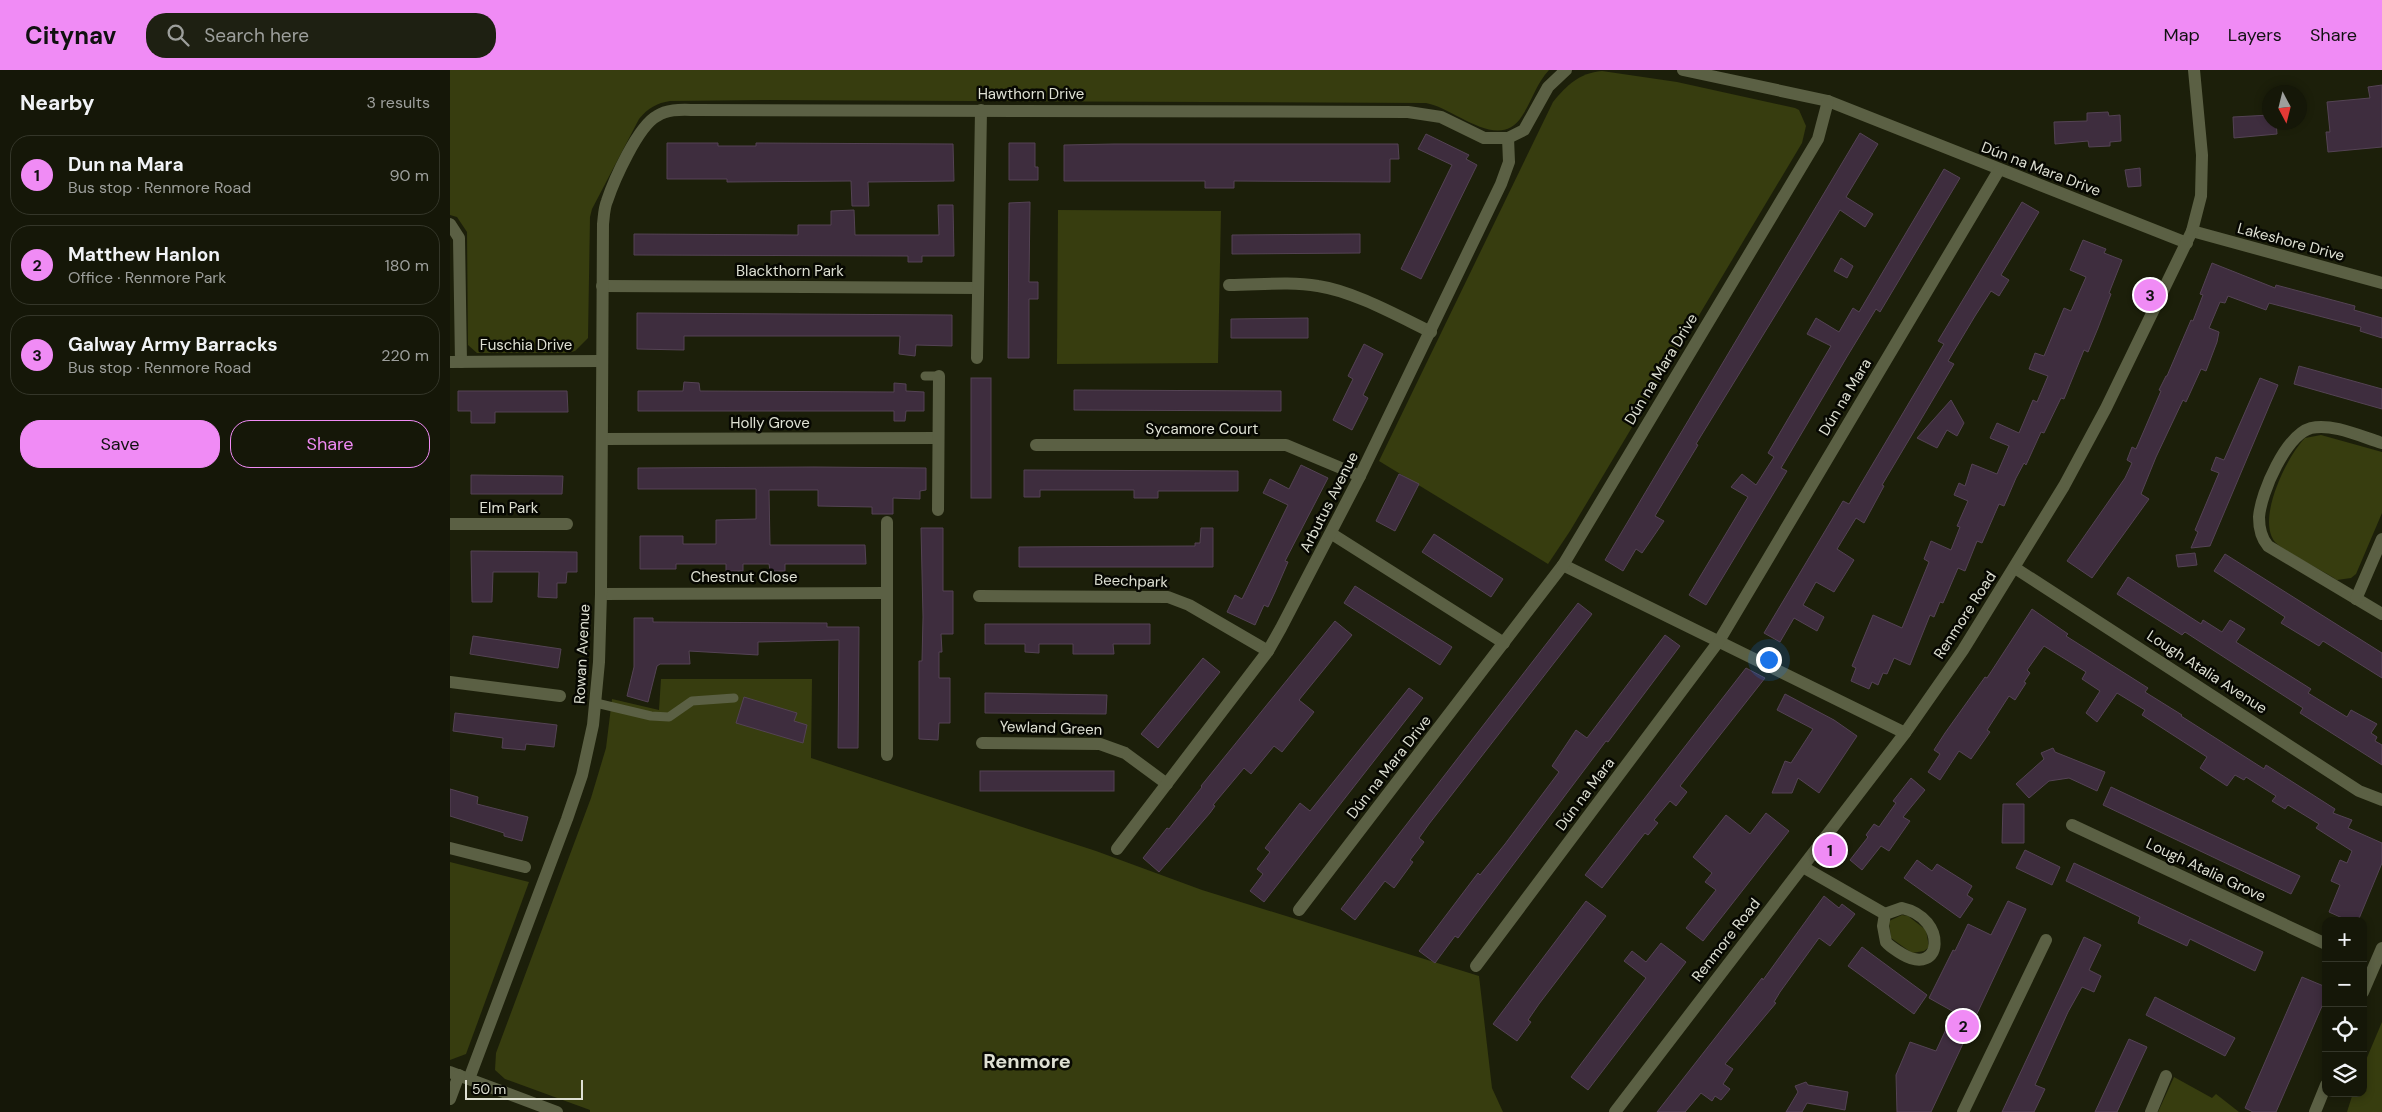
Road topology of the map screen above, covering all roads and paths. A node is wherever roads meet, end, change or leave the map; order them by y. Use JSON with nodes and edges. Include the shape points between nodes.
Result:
{"nodes":[{"id":1,"x":1566,"y":70,"type":"edge"},
{"id":2,"x":1683,"y":70,"type":"edge"},
{"id":3,"x":2194,"y":70,"type":"edge"},
{"id":4,"x":1828,"y":101,"type":"junction"},
{"id":5,"x":981,"y":110,"type":"junction"},
{"id":6,"x":1508,"y":138,"type":"junction"},
{"id":7,"x":1999,"y":170,"type":"junction"},
{"id":8,"x":605,"y":210,"type":"joint"},
{"id":9,"x":450,"y":224,"type":"edge"},
{"id":10,"x":2189,"y":237,"type":"junction"},
{"id":11,"x":2382,"y":283,"type":"edge"},
{"id":12,"x":1229,"y":285,"type":"dead end"},
{"id":13,"x":602,"y":286,"type":"junction"},
{"id":14,"x":978,"y":288,"type":"junction"},
{"id":15,"x":1431,"y":332,"type":"junction"},
{"id":16,"x":977,"y":358,"type":"dead end"},
{"id":17,"x":602,"y":361,"type":"junction"},
{"id":18,"x":455,"y":362,"type":"edge"},
{"id":19,"x":932,"y":376,"type":"dead end"},
{"id":20,"x":938,"y":438,"type":"junction"},
{"id":21,"x":602,"y":439,"type":"junction"},
{"id":22,"x":2382,"y":443,"type":"edge"},
{"id":23,"x":1036,"y":445,"type":"dead end"},
{"id":24,"x":1360,"y":476,"type":"junction"},
{"id":25,"x":938,"y":510,"type":"dead end"},
{"id":26,"x":887,"y":522,"type":"dead end"},
{"id":27,"x":450,"y":524,"type":"edge"},
{"id":28,"x":567,"y":524,"type":"dead end"},
{"id":29,"x":1332,"y":534,"type":"junction"},
{"id":30,"x":2382,"y":540,"type":"edge"},
{"id":31,"x":1563,"y":565,"type":"junction"},
{"id":32,"x":2015,"y":568,"type":"junction"},
{"id":33,"x":887,"y":593,"type":"junction"},
{"id":34,"x":601,"y":594,"type":"junction"},
{"id":35,"x":979,"y":596,"type":"dead end"},
{"id":36,"x":2356,"y":599,"type":"junction"},
{"id":37,"x":2382,"y":614,"type":"edge"},
{"id":38,"x":1719,"y":641,"type":"junction"},
{"id":39,"x":1504,"y":644,"type":"junction"},
{"id":40,"x":1268,"y":651,"type":"junction"},
{"id":41,"x":450,"y":682,"type":"edge"},
{"id":42,"x":560,"y":696,"type":"dead end"},
{"id":43,"x":734,"y":698,"type":"dead end"},
{"id":44,"x":596,"y":703,"type":"junction"},
{"id":45,"x":1905,"y":733,"type":"junction"},
{"id":46,"x":982,"y":743,"type":"dead end"},
{"id":47,"x":887,"y":755,"type":"dead end"},
{"id":48,"x":1167,"y":784,"type":"junction"},
{"id":49,"x":2382,"y":800,"type":"edge"},
{"id":50,"x":2072,"y":825,"type":"dead end"},
{"id":51,"x":450,"y":848,"type":"edge"},
{"id":52,"x":1117,"y":849,"type":"dead end"},
{"id":53,"x":1803,"y":867,"type":"junction"},
{"id":54,"x":524,"y":872,"type":"dead end"},
{"id":55,"x":1299,"y":910,"type":"dead end"},
{"id":56,"x":1885,"y":914,"type":"junction"},
{"id":57,"x":2046,"y":940,"type":"dead end"},
{"id":58,"x":2322,"y":942,"type":"edge"},
{"id":59,"x":2382,"y":948,"type":"edge"},
{"id":60,"x":2369,"y":964,"type":"edge"},
{"id":61,"x":1476,"y":966,"type":"dead end"},
{"id":62,"x":459,"y":1075,"type":"edge"},
{"id":63,"x":2166,"y":1076,"type":"dead end"},
{"id":64,"x":2322,"y":1095,"type":"edge"},
{"id":65,"x":450,"y":1099,"type":"edge"},
{"id":66,"x":557,"y":1112,"type":"edge"},
{"id":67,"x":1615,"y":1112,"type":"edge"},
{"id":68,"x":1963,"y":1112,"type":"edge"},
{"id":69,"x":2151,"y":1112,"type":"edge"},
{"id":70,"x":2315,"y":1112,"type":"edge"}],
"edges":[{"from":1,"to":6,"type":"street","via":[[1548,87],[1524,130]]},
{"from":2,"to":4,"type":"street","name":"Dún na Mara Drive"},
{"from":3,"to":10,"type":"street","name":"Renmore Road","via":[[2202,155],[2201,196]]},
{"from":4,"to":7,"type":"street","name":"Dún na Mara Drive"},
{"from":4,"to":31,"type":"street","name":"Dún na Mara Drive","via":[[1818,139]]},
{"from":5,"to":6,"type":"street","name":"Hawthorn Drive","via":[[1408,112],[1441,117],[1484,138]]},
{"from":5,"to":8,"type":"street","name":"Hawthorn Drive","via":[[666,112],[653,118],[644,128],[626,160]]},
{"from":5,"to":14,"type":"street"},
{"from":6,"to":15,"type":"street","name":"Arbutus Avenue","via":[[1506,173]]},
{"from":7,"to":10,"type":"street","name":"Dún na Mara Drive"},
{"from":7,"to":38,"type":"street","name":"Dún na Mara"},
{"from":8,"to":13,"type":"street","name":"Rowan Avenue"},
{"from":9,"to":18,"type":"street","via":[[459,238]]},
{"from":10,"to":11,"type":"street","name":"Lakeshore Drive"},
{"from":10,"to":32,"type":"street","name":"Renmore Road","via":[[2106,408]]},
{"from":12,"to":15,"type":"street","via":[[1303,284],[1329,288]]},
{"from":13,"to":14,"type":"street","name":"Blackthorn Park"},
{"from":13,"to":17,"type":"street","name":"Rowan Avenue"},
{"from":14,"to":16,"type":"street"},
{"from":15,"to":24,"type":"street","name":"Arbutus Avenue"},
{"from":17,"to":18,"type":"street","name":"Fuschia Drive"},
{"from":17,"to":21,"type":"street","name":"Rowan Avenue"},
{"from":19,"to":20,"type":"street"},
{"from":20,"to":21,"type":"street","name":"Holly Grove"},
{"from":20,"to":25,"type":"street"},
{"from":21,"to":34,"type":"street","name":"Rowan Avenue"},
{"from":22,"to":36,"type":"street","via":[[2326,427],[2303,431],[2282,458],[2260,515],[2262,535],[2268,546]]},
{"from":23,"to":24,"type":"street","name":"Sycamore Court","via":[[1286,445]]},
{"from":24,"to":29,"type":"street","name":"Arbutus Avenue"},
{"from":26,"to":33,"type":"street"},
{"from":27,"to":28,"type":"street","name":"Elm Park"},
{"from":29,"to":39,"type":"street"},
{"from":29,"to":40,"type":"street","name":"Arbutus Avenue"},
{"from":30,"to":36,"type":"street"},
{"from":31,"to":38,"type":"street"},
{"from":31,"to":39,"type":"street","name":"Dún na Mara Drive"},
{"from":32,"to":45,"type":"street","name":"Renmore Road"},
{"from":32,"to":49,"type":"street","name":"Lough Atalia Avenue","via":[[2359,791]]},
{"from":33,"to":34,"type":"street","name":"Chestnut Close"},
{"from":33,"to":47,"type":"street"},
{"from":34,"to":44,"type":"street","name":"Rowan Avenue"},
{"from":35,"to":40,"type":"street","name":"Beechpark","via":[[1168,597],[1185,603]]},
{"from":36,"to":37,"type":"street"},
{"from":38,"to":45,"type":"street"},
{"from":38,"to":61,"type":"street","name":"Dún na Mara"},
{"from":39,"to":55,"type":"street","name":"Dún na Mara Drive"},
{"from":40,"to":48,"type":"street","name":"Arbutus Avenue"},
{"from":41,"to":42,"type":"street"},
{"from":43,"to":44,"type":"lane","via":[[692,701],[669,716],[652,716]]},
{"from":44,"to":62,"type":"street","name":"Rowan Avenue","via":[[590,744],[574,802]]},
{"from":45,"to":53,"type":"street","name":"Renmore Road"},
{"from":46,"to":48,"type":"street","name":"Yewland Green","via":[[1100,744],[1125,753]]},
{"from":48,"to":52,"type":"street","name":"Arbutus Avenue"},
{"from":50,"to":58,"type":"street","name":"Lough Atalia Grove"},
{"from":51,"to":54,"type":"street"},
{"from":53,"to":56,"type":"street"},
{"from":53,"to":67,"type":"street","name":"Renmore Road"},
{"from":56,"to":56,"type":"street","via":[[1902,908],[1926,922],[1936,938],[1935,947],[1928,957],[1914,959],[1888,944],[1883,934]]},
{"from":57,"to":68,"type":"street"},
{"from":59,"to":60,"type":"street"},
{"from":62,"to":65,"type":"street","name":"Rowan Avenue"},
{"from":62,"to":66,"type":"street"},
{"from":63,"to":69,"type":"street"},
{"from":64,"to":70,"type":"street"}]}
